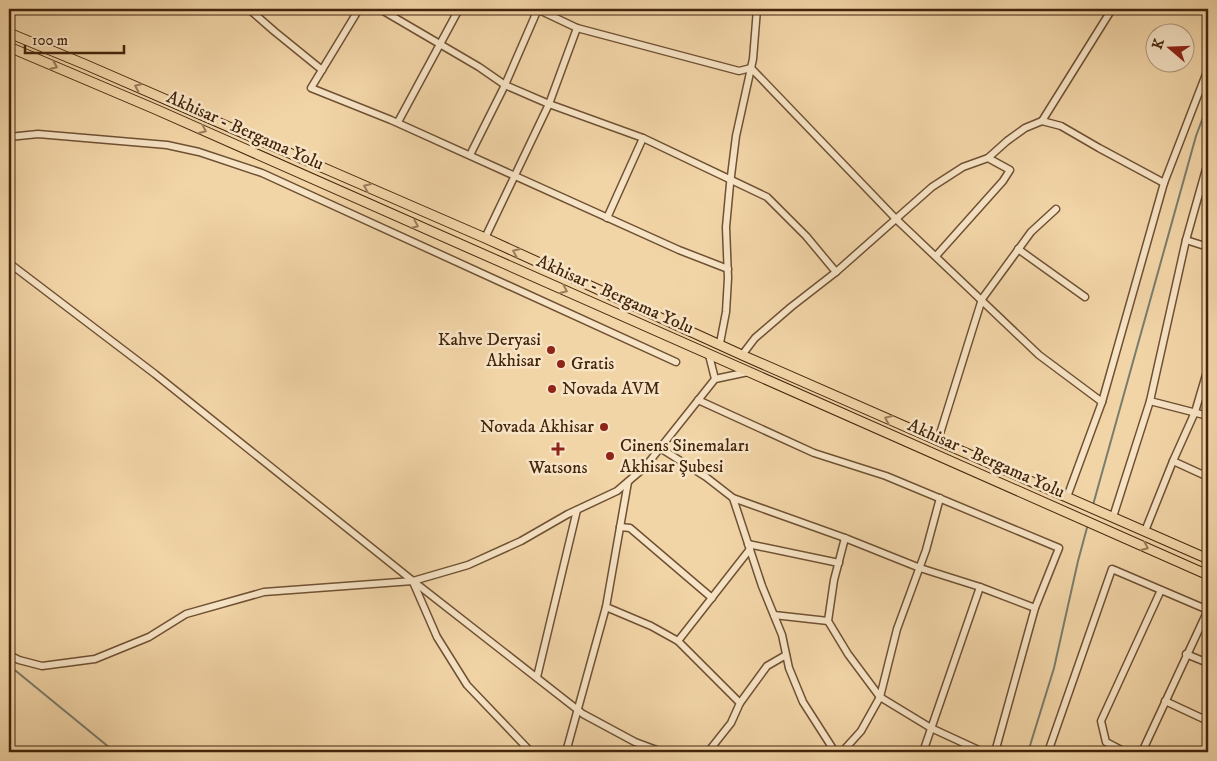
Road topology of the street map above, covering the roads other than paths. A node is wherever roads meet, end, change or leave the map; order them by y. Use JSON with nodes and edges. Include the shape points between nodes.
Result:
{"nodes":[{"id":1,"x":248,"y":9,"type":"edge"},
{"id":2,"x":359,"y":9,"type":"edge"},
{"id":3,"x":380,"y":9,"type":"edge"},
{"id":4,"x":459,"y":9,"type":"edge"},
{"id":5,"x":537,"y":9,"type":"edge"},
{"id":6,"x":757,"y":9,"type":"edge"},
{"id":7,"x":1112,"y":9,"type":"edge"},
{"id":8,"x":577,"y":28,"type":"junction"},
{"id":9,"x":9,"y":33,"type":"edge"},
{"id":10,"x":441,"y":44,"type":"junction"},
{"id":11,"x":9,"y":47,"type":"edge"},
{"id":12,"x":751,"y":68,"type":"junction"},
{"id":13,"x":1208,"y":69,"type":"edge"},
{"id":14,"x":322,"y":70,"type":"junction"},
{"id":15,"x":505,"y":85,"type":"junction"},
{"id":16,"x":549,"y":104,"type":"junction"},
{"id":17,"x":1042,"y":121,"type":"junction"},
{"id":18,"x":398,"y":122,"type":"junction"},
{"id":19,"x":9,"y":137,"type":"edge"},
{"id":20,"x":643,"y":138,"type":"junction"},
{"id":21,"x":470,"y":155,"type":"junction"},
{"id":22,"x":988,"y":158,"type":"junction"},
{"id":23,"x":1207,"y":167,"type":"edge"},
{"id":24,"x":515,"y":175,"type":"junction"},
{"id":25,"x":730,"y":181,"type":"junction"},
{"id":26,"x":1164,"y":183,"type":"junction"},
{"id":27,"x":1056,"y":209,"type":"dead end"},
{"id":28,"x":607,"y":218,"type":"junction"},
{"id":29,"x":896,"y":219,"type":"junction"},
{"id":30,"x":485,"y":238,"type":"junction"},
{"id":31,"x":1186,"y":240,"type":"junction"},
{"id":32,"x":1208,"y":247,"type":"edge"},
{"id":33,"x":1018,"y":249,"type":"junction"},
{"id":34,"x":936,"y":256,"type":"junction"},
{"id":35,"x":9,"y":264,"type":"edge"},
{"id":36,"x":728,"y":269,"type":"junction"},
{"id":37,"x":836,"y":272,"type":"junction"},
{"id":38,"x":1085,"y":297,"type":"dead end"},
{"id":39,"x":982,"y":299,"type":"junction"},
{"id":40,"x":720,"y":343,"type":"junction"},
{"id":41,"x":709,"y":355,"type":"junction"},
{"id":42,"x":742,"y":355,"type":"junction"},
{"id":43,"x":676,"y":362,"type":"dead end"},
{"id":44,"x":1208,"y":368,"type":"edge"},
{"id":45,"x":748,"y":372,"type":"junction"},
{"id":46,"x":715,"y":379,"type":"junction"},
{"id":47,"x":698,"y":400,"type":"junction"},
{"id":48,"x":1150,"y":401,"type":"junction"},
{"id":49,"x":1102,"y":402,"type":"junction"},
{"id":50,"x":1195,"y":412,"type":"junction"},
{"id":51,"x":1208,"y":416,"type":"edge"},
{"id":52,"x":938,"y":440,"type":"junction"},
{"id":53,"x":660,"y":448,"type":"junction"},
{"id":54,"x":1173,"y":461,"type":"junction"},
{"id":55,"x":1208,"y":477,"type":"edge"},
{"id":56,"x":628,"y":482,"type":"junction"},
{"id":57,"x":1067,"y":497,"type":"junction"},
{"id":58,"x":733,"y":498,"type":"junction"},
{"id":59,"x":940,"y":498,"type":"junction"},
{"id":60,"x":578,"y":510,"type":"junction"},
{"id":61,"x":1113,"y":517,"type":"junction"},
{"id":62,"x":620,"y":527,"type":"junction"},
{"id":63,"x":1145,"y":531,"type":"junction"},
{"id":64,"x":845,"y":538,"type":"junction"},
{"id":65,"x":749,"y":547,"type":"junction"},
{"id":66,"x":1208,"y":559,"type":"edge"},
{"id":67,"x":839,"y":563,"type":"junction"},
{"id":68,"x":920,"y":568,"type":"junction"},
{"id":69,"x":1208,"y":575,"type":"edge"},
{"id":70,"x":413,"y":581,"type":"junction"},
{"id":71,"x":980,"y":587,"type":"junction"},
{"id":72,"x":1161,"y":590,"type":"junction"},
{"id":73,"x":712,"y":598,"type":"junction"},
{"id":74,"x":606,"y":607,"type":"junction"},
{"id":75,"x":1035,"y":608,"type":"junction"},
{"id":76,"x":1208,"y":610,"type":"edge"},
{"id":77,"x":774,"y":615,"type":"junction"},
{"id":78,"x":828,"y":621,"type":"junction"},
{"id":79,"x":678,"y":641,"type":"junction"},
{"id":80,"x":1186,"y":654,"type":"junction"},
{"id":81,"x":9,"y":655,"type":"edge"},
{"id":82,"x":786,"y":655,"type":"junction"},
{"id":83,"x":1208,"y":663,"type":"edge"},
{"id":84,"x":536,"y":677,"type":"junction"},
{"id":85,"x":880,"y":697,"type":"junction"},
{"id":86,"x":1165,"y":701,"type":"junction"},
{"id":87,"x":740,"y":703,"type":"junction"},
{"id":88,"x":577,"y":709,"type":"junction"},
{"id":89,"x":1208,"y":721,"type":"edge"},
{"id":90,"x":931,"y":728,"type":"junction"},
{"id":91,"x":531,"y":752,"type":"edge"},
{"id":92,"x":566,"y":752,"type":"edge"},
{"id":93,"x":662,"y":752,"type":"edge"},
{"id":94,"x":708,"y":752,"type":"edge"},
{"id":95,"x":835,"y":752,"type":"edge"},
{"id":96,"x":842,"y":752,"type":"edge"},
{"id":97,"x":922,"y":752,"type":"edge"},
{"id":98,"x":983,"y":752,"type":"edge"},
{"id":99,"x":995,"y":752,"type":"edge"},
{"id":100,"x":1048,"y":752,"type":"edge"},
{"id":101,"x":1124,"y":752,"type":"edge"},
{"id":102,"x":1142,"y":752,"type":"edge"}],
"edges":[{"from":1,"to":14,"type":"street"},
{"from":2,"to":14,"type":"street"},
{"from":3,"to":10,"type":"street"},
{"from":4,"to":10,"type":"street"},
{"from":5,"to":8,"type":"street"},
{"from":5,"to":15,"type":"street"},
{"from":6,"to":12,"type":"street"},
{"from":7,"to":17,"type":"street"},
{"from":8,"to":12,"type":"street","via":[[739,71]]},
{"from":8,"to":16,"type":"street"},
{"from":30,"to":9,"type":"main road","name":"Akhisar - Bergama Yolu","one_way":true},
{"from":10,"to":15,"type":"street"},
{"from":10,"to":18,"type":"street"},
{"from":11,"to":41,"type":"main road","name":"Akhisar - Bergama Yolu","one_way":true},
{"from":12,"to":25,"type":"street"},
{"from":12,"to":29,"type":"street"},
{"from":13,"to":26,"type":"street"},
{"from":14,"to":18,"type":"street","via":[[311,88]]},
{"from":15,"to":16,"type":"street"},
{"from":15,"to":21,"type":"street"},
{"from":16,"to":20,"type":"street"},
{"from":16,"to":24,"type":"street"},
{"from":17,"to":22,"type":"street","via":[[1025,128]]},
{"from":17,"to":26,"type":"street","via":[[1061,126]]},
{"from":18,"to":21,"type":"street"},
{"from":19,"to":43,"type":"street","via":[[38,134],[167,144],[262,173]]},
{"from":20,"to":25,"type":"street"},
{"from":20,"to":28,"type":"street"},
{"from":21,"to":24,"type":"street"},
{"from":22,"to":29,"type":"street","via":[[963,167],[932,187]]},
{"from":22,"to":34,"type":"street","via":[[1010,170]]},
{"from":23,"to":31,"type":"street"},
{"from":24,"to":28,"type":"street"},
{"from":24,"to":30,"type":"street"},
{"from":25,"to":36,"type":"street","via":[[726,227]]},
{"from":25,"to":37,"type":"street","via":[[767,197]]},
{"from":26,"to":49,"type":"street"},
{"from":27,"to":33,"type":"street"},
{"from":28,"to":36,"type":"street"},
{"from":29,"to":34,"type":"street"},
{"from":29,"to":37,"type":"street"},
{"from":40,"to":30,"type":"main road","name":"Akhisar - Bergama Yolu","one_way":true},
{"from":31,"to":32,"type":"street"},
{"from":31,"to":48,"type":"street"},
{"from":33,"to":38,"type":"street"},
{"from":33,"to":39,"type":"street"},
{"from":34,"to":39,"type":"street"},
{"from":35,"to":70,"type":"street","via":[[155,374]]},
{"from":36,"to":40,"type":"street","via":[[726,312]]},
{"from":37,"to":42,"type":"street","via":[[790,307],[755,338]]},
{"from":39,"to":49,"type":"street","via":[[1039,355]]},
{"from":39,"to":52,"type":"street"},
{"from":40,"to":42,"type":"main road","name":"Akhisar - Bergama Yolu"},
{"from":41,"to":45,"type":"main road","name":"Akhisar - Bergama Yolu"},
{"from":41,"to":46,"type":"street"},
{"from":52,"to":42,"type":"main road","name":"Akhisar - Bergama Yolu","one_way":true},
{"from":44,"to":50,"type":"street"},
{"from":45,"to":46,"type":"street"},
{"from":45,"to":69,"type":"main road","name":"Akhisar - Bergama Yolu","one_way":true},
{"from":46,"to":47,"type":"street"},
{"from":47,"to":53,"type":"street"},
{"from":47,"to":59,"type":"street","via":[[814,453],[886,476]]},
{"from":48,"to":50,"type":"street"},
{"from":48,"to":61,"type":"street"},
{"from":49,"to":57,"type":"street"},
{"from":50,"to":51,"type":"street"},
{"from":50,"to":54,"type":"street"},
{"from":52,"to":57,"type":"main road","name":"Akhisar - Bergama Yolu"},
{"from":53,"to":56,"type":"street"},
{"from":53,"to":58,"type":"street"},
{"from":54,"to":55,"type":"street"},
{"from":54,"to":63,"type":"street"},
{"from":56,"to":60,"type":"street","via":[[618,491]]},
{"from":56,"to":62,"type":"street"},
{"from":57,"to":61,"type":"main road","name":"Akhisar - Bergama Yolu"},
{"from":58,"to":64,"type":"street"},
{"from":58,"to":65,"type":"street"},
{"from":59,"to":68,"type":"street"},
{"from":59,"to":75,"type":"street","via":[[1059,548]]},
{"from":60,"to":70,"type":"street","via":[[521,542],[468,565]]},
{"from":60,"to":84,"type":"street"},
{"from":61,"to":63,"type":"main road","name":"Akhisar - Bergama Yolu"},
{"from":62,"to":73,"type":"street","via":[[630,528]]},
{"from":62,"to":74,"type":"street"},
{"from":63,"to":66,"type":"main road","name":"Akhisar - Bergama Yolu"},
{"from":64,"to":67,"type":"street"},
{"from":64,"to":68,"type":"street"},
{"from":65,"to":67,"type":"street"},
{"from":65,"to":73,"type":"street"},
{"from":65,"to":77,"type":"street"},
{"from":67,"to":78,"type":"street"},
{"from":68,"to":71,"type":"street"},
{"from":68,"to":85,"type":"street","via":[[897,629]]},
{"from":70,"to":81,"type":"street","via":[[264,592],[186,614],[149,638],[95,659],[42,666]]},
{"from":70,"to":84,"type":"street"},
{"from":70,"to":91,"type":"street","via":[[437,637],[467,685]]},
{"from":71,"to":75,"type":"street"},
{"from":71,"to":90,"type":"street"},
{"from":72,"to":76,"type":"street"},
{"from":72,"to":100,"type":"street","via":[[1112,569]]},
{"from":72,"to":101,"type":"street","via":[[1101,721],[1106,742]]},
{"from":73,"to":79,"type":"street"},
{"from":74,"to":79,"type":"street"},
{"from":74,"to":88,"type":"street"},
{"from":75,"to":99,"type":"street"},
{"from":76,"to":80,"type":"street"},
{"from":77,"to":78,"type":"street"},
{"from":77,"to":82,"type":"street"},
{"from":78,"to":85,"type":"street"},
{"from":79,"to":87,"type":"street"},
{"from":80,"to":83,"type":"street"},
{"from":80,"to":86,"type":"street"},
{"from":82,"to":87,"type":"street","via":[[767,666]]},
{"from":82,"to":95,"type":"street","via":[[788,668],[803,702]]},
{"from":84,"to":88,"type":"street"},
{"from":85,"to":90,"type":"street"},
{"from":85,"to":96,"type":"street","via":[[861,731]]},
{"from":86,"to":89,"type":"street"},
{"from":86,"to":102,"type":"street"},
{"from":87,"to":94,"type":"street","via":[[731,723]]},
{"from":88,"to":92,"type":"street"},
{"from":88,"to":93,"type":"street","via":[[636,742]]},
{"from":90,"to":97,"type":"street"},
{"from":90,"to":98,"type":"street"}]}
